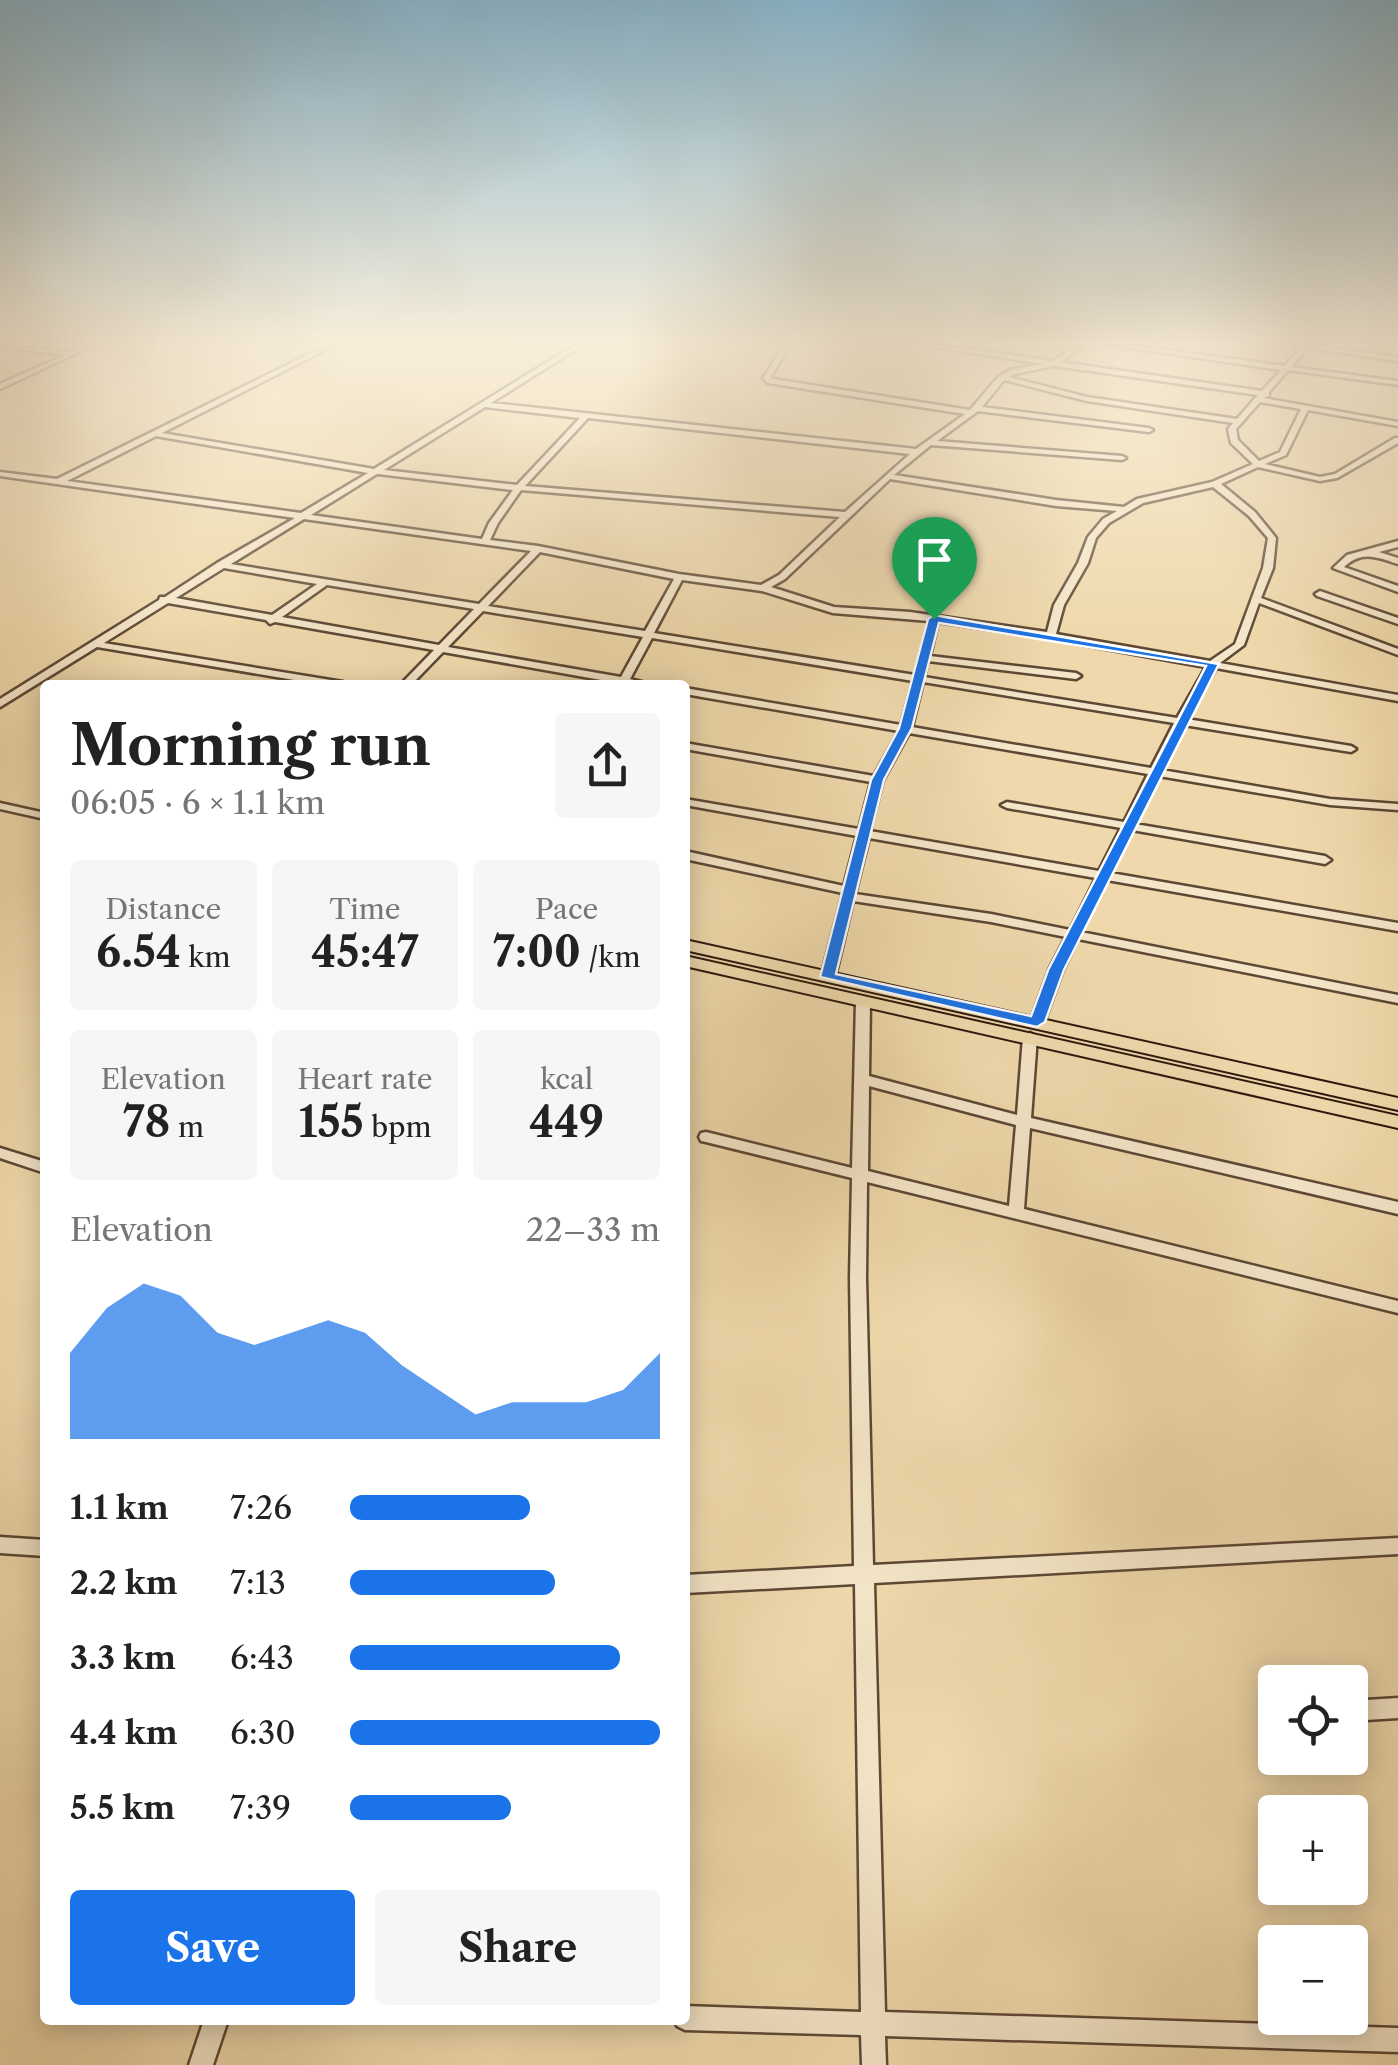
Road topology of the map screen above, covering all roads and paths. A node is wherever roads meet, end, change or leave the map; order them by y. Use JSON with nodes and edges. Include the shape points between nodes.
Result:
{"nodes":[{"id":1,"x":141,"y":441,"type":"edge"},
{"id":2,"x":199,"y":441,"type":"edge"},
{"id":3,"x":427,"y":441,"type":"edge"},
{"id":4,"x":563,"y":441,"type":"edge"},
{"id":5,"x":820,"y":441,"type":"edge"},
{"id":6,"x":1234,"y":441,"type":"edge"},
{"id":7,"x":1289,"y":441,"type":"edge"},
{"id":8,"x":1396,"y":441,"type":"edge"},
{"id":9,"x":930,"y":443,"type":"joint"},
{"id":10,"x":918,"y":452,"type":"junction"},
{"id":11,"x":1122,"y":458,"type":"dead end"},
{"id":12,"x":1259,"y":464,"type":"junction"},
{"id":13,"x":378,"y":472,"type":"junction"},
{"id":14,"x":0,"y":474,"type":"edge"},
{"id":15,"x":888,"y":476,"type":"junction"},
{"id":16,"x":55,"y":483,"type":"junction"},
{"id":17,"x":1215,"y":484,"type":"junction"},
{"id":18,"x":521,"y":488,"type":"junction"},
{"id":19,"x":1124,"y":509,"type":"junction"},
{"id":20,"x":845,"y":515,"type":"junction"},
{"id":21,"x":300,"y":519,"type":"junction"},
{"id":22,"x":485,"y":541,"type":"junction"},
{"id":23,"x":1398,"y":544,"type":"edge"},
{"id":24,"x":538,"y":550,"type":"junction"},
{"id":25,"x":1370,"y":552,"type":"junction"},
{"id":26,"x":1398,"y":561,"type":"edge"},
{"id":27,"x":220,"y":565,"type":"junction"},
{"id":28,"x":678,"y":577,"type":"junction"},
{"id":29,"x":324,"y":584,"type":"junction"},
{"id":30,"x":763,"y":588,"type":"junction"},
{"id":31,"x":1398,"y":589,"type":"edge"},
{"id":32,"x":1320,"y":594,"type":"dead end"},
{"id":33,"x":163,"y":599,"type":"junction"},
{"id":34,"x":1256,"y":599,"type":"junction"},
{"id":35,"x":479,"y":608,"type":"junction"},
{"id":36,"x":934,"y":619,"type":"junction"},
{"id":37,"x":270,"y":620,"type":"junction"},
{"id":38,"x":1398,"y":622,"type":"edge"},
{"id":39,"x":647,"y":636,"type":"junction"},
{"id":40,"x":1051,"y":636,"type":"junction"},
{"id":41,"x":94,"y":644,"type":"junction"},
{"id":42,"x":440,"y":647,"type":"junction"},
{"id":43,"x":1398,"y":652,"type":"edge"},
{"id":44,"x":924,"y":658,"type":"junction"},
{"id":45,"x":1213,"y":664,"type":"junction"},
{"id":46,"x":1076,"y":676,"type":"dead end"},
{"id":47,"x":313,"y":680,"type":"edge"},
{"id":48,"x":410,"y":680,"type":"edge"},
{"id":49,"x":608,"y":680,"type":"edge"},
{"id":50,"x":625,"y":680,"type":"edge"},
{"id":51,"x":918,"y":680,"type":"junction"},
{"id":52,"x":30,"y":685,"type":"junction"},
{"id":53,"x":40,"y":687,"type":"edge"},
{"id":54,"x":690,"y":692,"type":"edge"},
{"id":55,"x":1398,"y":698,"type":"edge"},
{"id":56,"x":0,"y":704,"type":"edge"},
{"id":57,"x":1180,"y":724,"type":"junction"},
{"id":58,"x":906,"y":728,"type":"junction"},
{"id":59,"x":690,"y":747,"type":"edge"},
{"id":60,"x":1351,"y":749,"type":"dead end"},
{"id":61,"x":1158,"y":770,"type":"junction"},
{"id":62,"x":877,"y":780,"type":"junction"},
{"id":63,"x":690,"y":803,"type":"edge"},
{"id":64,"x":1007,"y":805,"type":"dead end"},
{"id":65,"x":0,"y":806,"type":"edge"},
{"id":66,"x":1398,"y":807,"type":"edge"},
{"id":67,"x":40,"y":815,"type":"edge"},
{"id":68,"x":1128,"y":827,"type":"junction"},
{"id":69,"x":862,"y":834,"type":"junction"},
{"id":70,"x":690,"y":856,"type":"edge"},
{"id":71,"x":1325,"y":860,"type":"dead end"},
{"id":72,"x":1105,"y":875,"type":"junction"},
{"id":73,"x":848,"y":894,"type":"junction"},
{"id":74,"x":1398,"y":928,"type":"edge"},
{"id":75,"x":1073,"y":936,"type":"junction"},
{"id":76,"x":690,"y":946,"type":"edge"},
{"id":77,"x":690,"y":962,"type":"edge"},
{"id":78,"x":828,"y":977,"type":"junction"},
{"id":79,"x":1398,"y":1000,"type":"edge"},
{"id":80,"x":863,"y":1001,"type":"junction"},
{"id":81,"x":1034,"y":1030,"type":"junction"},
{"id":82,"x":864,"y":1080,"type":"junction"},
{"id":83,"x":1398,"y":1104,"type":"edge"},
{"id":84,"x":1025,"y":1122,"type":"junction"},
{"id":85,"x":1398,"y":1122,"type":"edge"},
{"id":86,"x":706,"y":1137,"type":"dead end"},
{"id":87,"x":0,"y":1153,"type":"edge"},
{"id":88,"x":40,"y":1166,"type":"edge"},
{"id":89,"x":861,"y":1176,"type":"junction"},
{"id":90,"x":1398,"y":1208,"type":"edge"},
{"id":91,"x":1016,"y":1214,"type":"junction"},
{"id":92,"x":1398,"y":1307,"type":"edge"},
{"id":93,"x":0,"y":1546,"type":"edge"},
{"id":94,"x":1398,"y":1546,"type":"edge"},
{"id":95,"x":40,"y":1548,"type":"edge"},
{"id":96,"x":863,"y":1576,"type":"junction"},
{"id":97,"x":690,"y":1584,"type":"edge"},
{"id":98,"x":1398,"y":1708,"type":"edge"},
{"id":99,"x":1368,"y":1710,"type":"edge"},
{"id":100,"x":690,"y":2018,"type":"edge"},
{"id":101,"x":873,"y":2024,"type":"junction"},
{"id":102,"x":214,"y":2025,"type":"edge"},
{"id":103,"x":1398,"y":2040,"type":"edge"},
{"id":104,"x":201,"y":2065,"type":"edge"},
{"id":105,"x":874,"y":2065,"type":"edge"}],
"edges":[{"from":1,"to":16,"type":"street"},
{"from":2,"to":13,"type":"street"},
{"from":3,"to":13,"type":"street"},
{"from":4,"to":18,"type":"street"},
{"from":5,"to":10,"type":"street"},
{"from":6,"to":12,"type":"street"},
{"from":7,"to":12,"type":"street","via":[[1283,453]]},
{"from":8,"to":12,"type":"street","via":[[1329,479]]},
{"from":9,"to":10,"type":"street"},
{"from":9,"to":11,"type":"street"},
{"from":10,"to":15,"type":"street"},
{"from":12,"to":17,"type":"street"},
{"from":13,"to":18,"type":"street"},
{"from":13,"to":21,"type":"street"},
{"from":14,"to":16,"type":"street"},
{"from":15,"to":19,"type":"street"},
{"from":15,"to":20,"type":"street"},
{"from":16,"to":21,"type":"street"},
{"from":17,"to":19,"type":"street"},
{"from":17,"to":34,"type":"street","via":[[1272,538]]},
{"from":18,"to":20,"type":"street"},
{"from":18,"to":22,"type":"street"},
{"from":19,"to":40,"type":"street","via":[[1092,537]]},
{"from":20,"to":30,"type":"street"},
{"from":21,"to":22,"type":"street"},
{"from":21,"to":27,"type":"street"},
{"from":22,"to":24,"type":"street"},
{"from":23,"to":25,"type":"street"},
{"from":24,"to":28,"type":"street"},
{"from":24,"to":35,"type":"street"},
{"from":25,"to":26,"type":"street"},
{"from":25,"to":31,"type":"street","via":[[1338,568]]},
{"from":27,"to":29,"type":"street"},
{"from":27,"to":33,"type":"street"},
{"from":28,"to":30,"type":"street"},
{"from":28,"to":39,"type":"street"},
{"from":29,"to":35,"type":"street"},
{"from":29,"to":37,"type":"street"},
{"from":30,"to":36,"type":"street","via":[[833,610]]},
{"from":32,"to":38,"type":"street"},
{"from":33,"to":37,"type":"street"},
{"from":33,"to":41,"type":"street"},
{"from":34,"to":43,"type":"street"},
{"from":34,"to":45,"type":"street","via":[[1239,646]]},
{"from":35,"to":39,"type":"street"},
{"from":35,"to":42,"type":"street"},
{"from":36,"to":40,"type":"street"},
{"from":36,"to":44,"type":"street"},
{"from":37,"to":42,"type":"street"},
{"from":39,"to":50,"type":"street"},
{"from":39,"to":51,"type":"street"},
{"from":40,"to":45,"type":"street"},
{"from":41,"to":47,"type":"street"},
{"from":41,"to":52,"type":"street"},
{"from":42,"to":48,"type":"street"},
{"from":42,"to":49,"type":"street"},
{"from":44,"to":46,"type":"street"},
{"from":44,"to":51,"type":"street"},
{"from":45,"to":55,"type":"street"},
{"from":45,"to":57,"type":"street"},
{"from":51,"to":57,"type":"street"},
{"from":51,"to":58,"type":"street"},
{"from":52,"to":53,"type":"street"},
{"from":52,"to":56,"type":"street"},
{"from":54,"to":58,"type":"street"},
{"from":57,"to":60,"type":"street"},
{"from":57,"to":61,"type":"street"},
{"from":58,"to":61,"type":"street"},
{"from":58,"to":62,"type":"street"},
{"from":59,"to":62,"type":"street"},
{"from":61,"to":66,"type":"street","via":[[1330,802]]},
{"from":61,"to":68,"type":"street"},
{"from":62,"to":69,"type":"street"},
{"from":63,"to":69,"type":"street"},
{"from":64,"to":68,"type":"street"},
{"from":65,"to":67,"type":"street"},
{"from":68,"to":71,"type":"street"},
{"from":68,"to":72,"type":"street"},
{"from":69,"to":72,"type":"street"},
{"from":69,"to":73,"type":"street"},
{"from":70,"to":73,"type":"street"},
{"from":72,"to":74,"type":"street"},
{"from":72,"to":75,"type":"street"},
{"from":73,"to":75,"type":"street"},
{"from":73,"to":78,"type":"street"},
{"from":75,"to":79,"type":"street"},
{"from":75,"to":81,"type":"street"},
{"from":76,"to":78,"type":"main road"},
{"from":77,"to":80,"type":"main road"},
{"from":78,"to":81,"type":"main road"},
{"from":80,"to":81,"type":"main road"},
{"from":80,"to":82,"type":"street"},
{"from":81,"to":83,"type":"main road"},
{"from":81,"to":84,"type":"street"},
{"from":81,"to":85,"type":"main road"},
{"from":82,"to":84,"type":"street"},
{"from":82,"to":89,"type":"street"},
{"from":84,"to":90,"type":"street"},
{"from":84,"to":91,"type":"street"},
{"from":86,"to":89,"type":"street"},
{"from":87,"to":88,"type":"street"},
{"from":89,"to":91,"type":"street"},
{"from":89,"to":96,"type":"street"},
{"from":91,"to":92,"type":"street"},
{"from":93,"to":95,"type":"street"},
{"from":94,"to":96,"type":"street"},
{"from":96,"to":97,"type":"street"},
{"from":96,"to":101,"type":"street"},
{"from":98,"to":99,"type":"street"},
{"from":100,"to":101,"type":"street"},
{"from":101,"to":103,"type":"street"},
{"from":101,"to":105,"type":"street"},
{"from":102,"to":104,"type":"street"}]}
